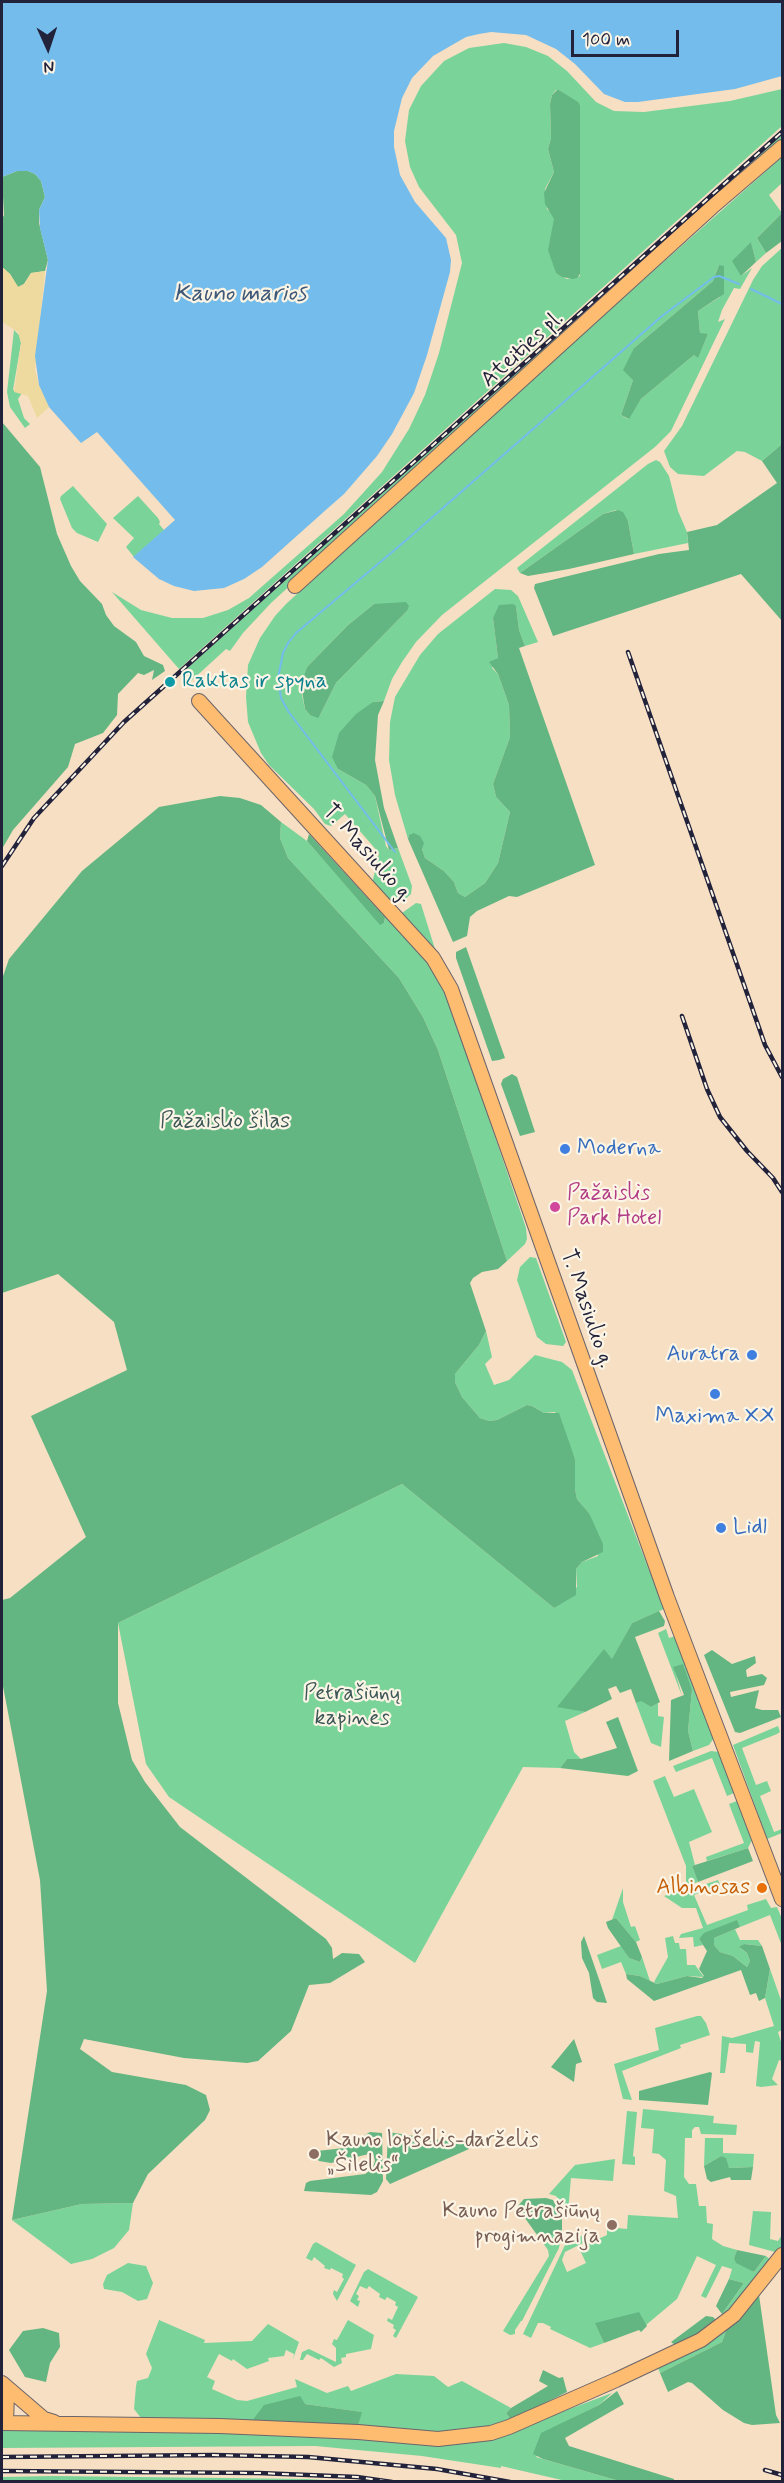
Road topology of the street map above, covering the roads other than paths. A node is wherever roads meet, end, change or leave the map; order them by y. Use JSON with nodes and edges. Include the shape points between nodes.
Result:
{"nodes":[{"id":1,"x":783,"y":147,"type":"edge"},
{"id":2,"x":295,"y":586,"type":"dead end"},
{"id":3,"x":199,"y":701,"type":"dead end"},
{"id":4,"x":783,"y":1899,"type":"edge"},
{"id":5,"x":783,"y":2255,"type":"edge"},
{"id":6,"x":2,"y":2384,"type":"edge"},
{"id":7,"x":4,"y":2423,"type":"edge"},
{"id":8,"x":59,"y":2423,"type":"junction"}],
"edges":[{"from":1,"to":2,"type":"main road","name":"Ateities pl."},
{"from":3,"to":4,"type":"main road","name":"T. Masiulio g.","via":[[433,958],[451,989],[663,1586]]},
{"from":5,"to":8,"type":"main road","via":[[745,2303],[716,2329],[678,2352],[491,2433],[424,2439],[358,2432]]},
{"from":6,"to":7,"type":"main road","via":[[7,2393]]},
{"from":6,"to":8,"type":"main road","via":[[44,2418]]},
{"from":7,"to":8,"type":"main road"}]}
